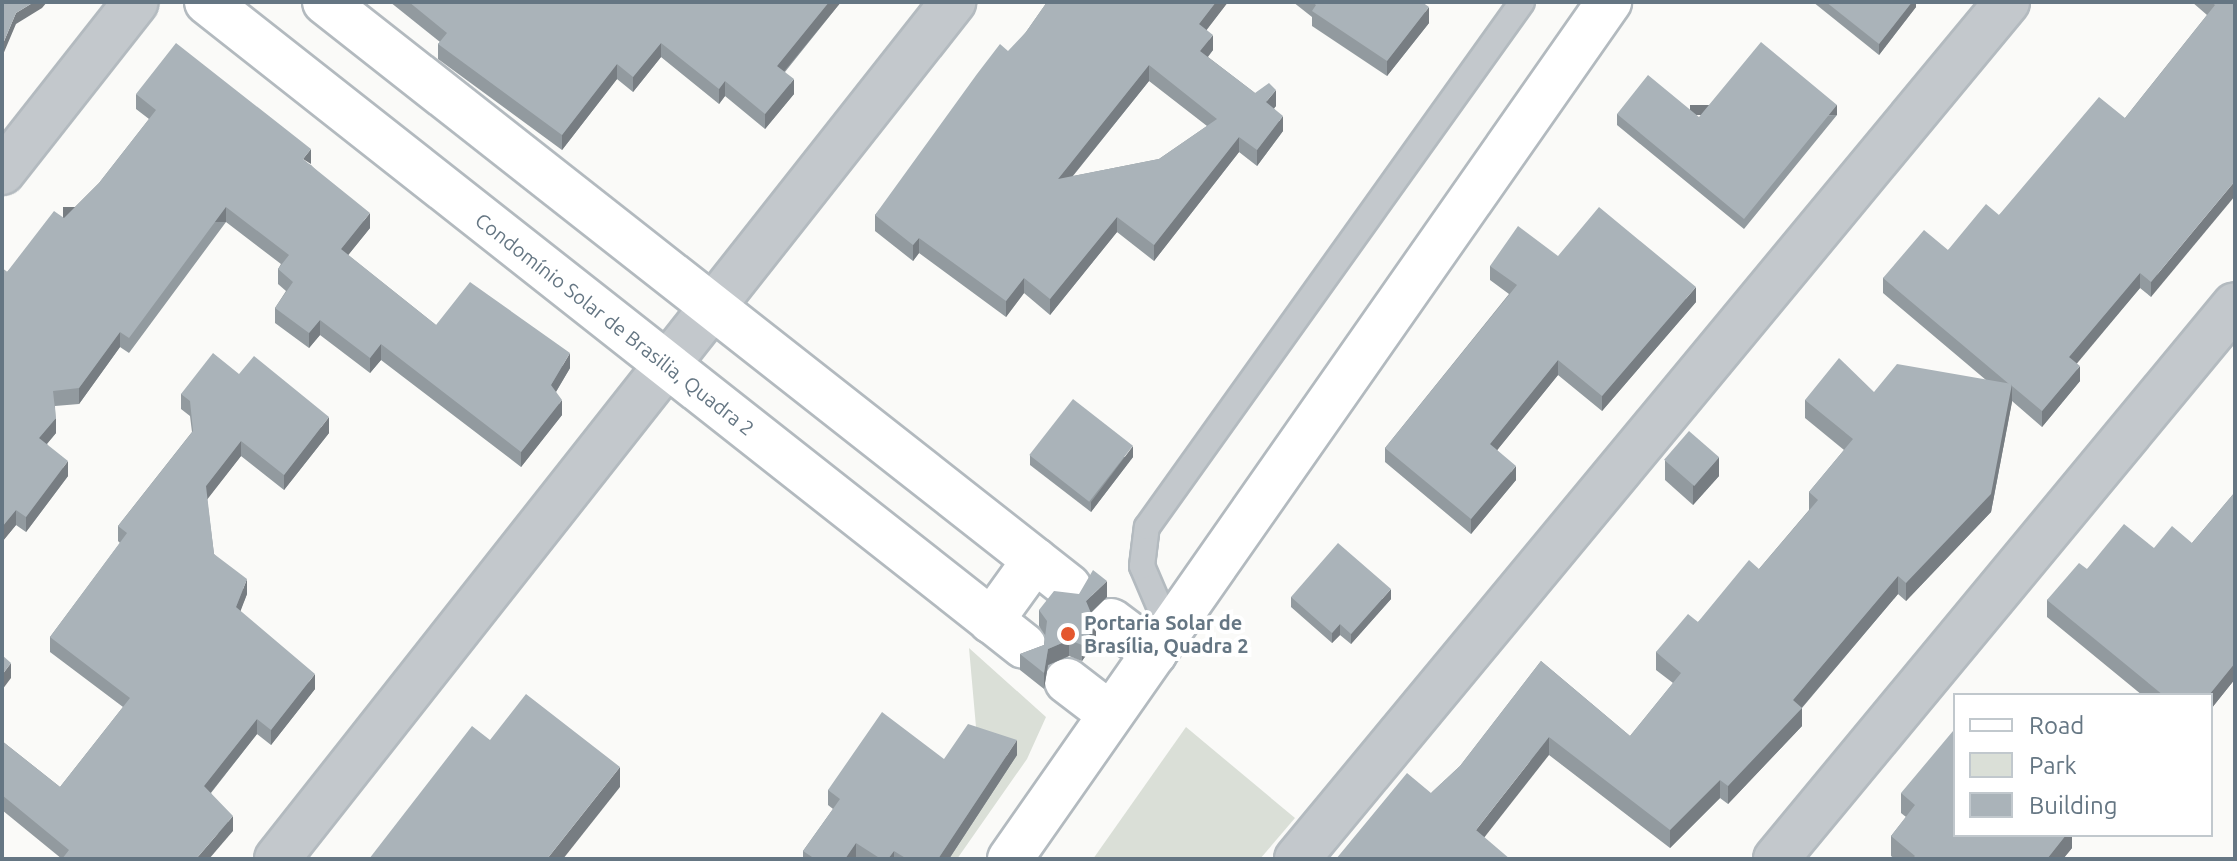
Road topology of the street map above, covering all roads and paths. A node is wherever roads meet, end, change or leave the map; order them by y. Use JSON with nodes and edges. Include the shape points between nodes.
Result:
{"nodes":[{"id":1,"x":136,"y":2,"type":"edge"},
{"id":2,"x":207,"y":2,"type":"edge"},
{"id":3,"x":325,"y":2,"type":"edge"},
{"id":4,"x":953,"y":2,"type":"edge"},
{"id":5,"x":1522,"y":2,"type":"edge"},
{"id":6,"x":1609,"y":2,"type":"edge"},
{"id":7,"x":2007,"y":2,"type":"edge"},
{"id":8,"x":2,"y":172,"type":"edge"},
{"id":9,"x":2235,"y":305,"type":"edge"},
{"id":10,"x":712,"y":307,"type":"junction"},
{"id":11,"x":667,"y":365,"type":"junction"},
{"id":12,"x":1035,"y":560,"type":"junction"},
{"id":13,"x":1069,"y":587,"type":"dead end"},
{"id":14,"x":1111,"y":621,"type":"dead end"},
{"id":15,"x":1161,"y":640,"type":"junction"},
{"id":16,"x":1067,"y":681,"type":"dead end"},
{"id":17,"x":1110,"y":714,"type":"junction"},
{"id":18,"x":277,"y":859,"type":"edge"},
{"id":19,"x":1010,"y":859,"type":"edge"},
{"id":20,"x":1297,"y":859,"type":"edge"},
{"id":21,"x":1776,"y":859,"type":"edge"}],
"edges":[{"from":1,"to":8,"type":"street"},
{"from":2,"to":11,"type":"street","name":"Condomínio Solar de Brasilia, Quadra 2"},
{"from":3,"to":10,"type":"street"},
{"from":4,"to":10,"type":"street"},
{"from":5,"to":15,"type":"lane","via":[[1147,527],[1142,566]]},
{"from":6,"to":15,"type":"street"},
{"from":7,"to":20,"type":"street"},
{"from":9,"to":21,"type":"street"},
{"from":10,"to":11,"type":"street"},
{"from":10,"to":12,"type":"street"},
{"from":11,"to":12,"type":"street","name":"Condomínio Solar de Brasilia, Quadra 2","via":[[1008,633]]},
{"from":11,"to":18,"type":"street"},
{"from":12,"to":13,"type":"street"},
{"from":14,"to":15,"type":"street"},
{"from":15,"to":17,"type":"street"},
{"from":16,"to":17,"type":"street"},
{"from":17,"to":19,"type":"street"}]}
